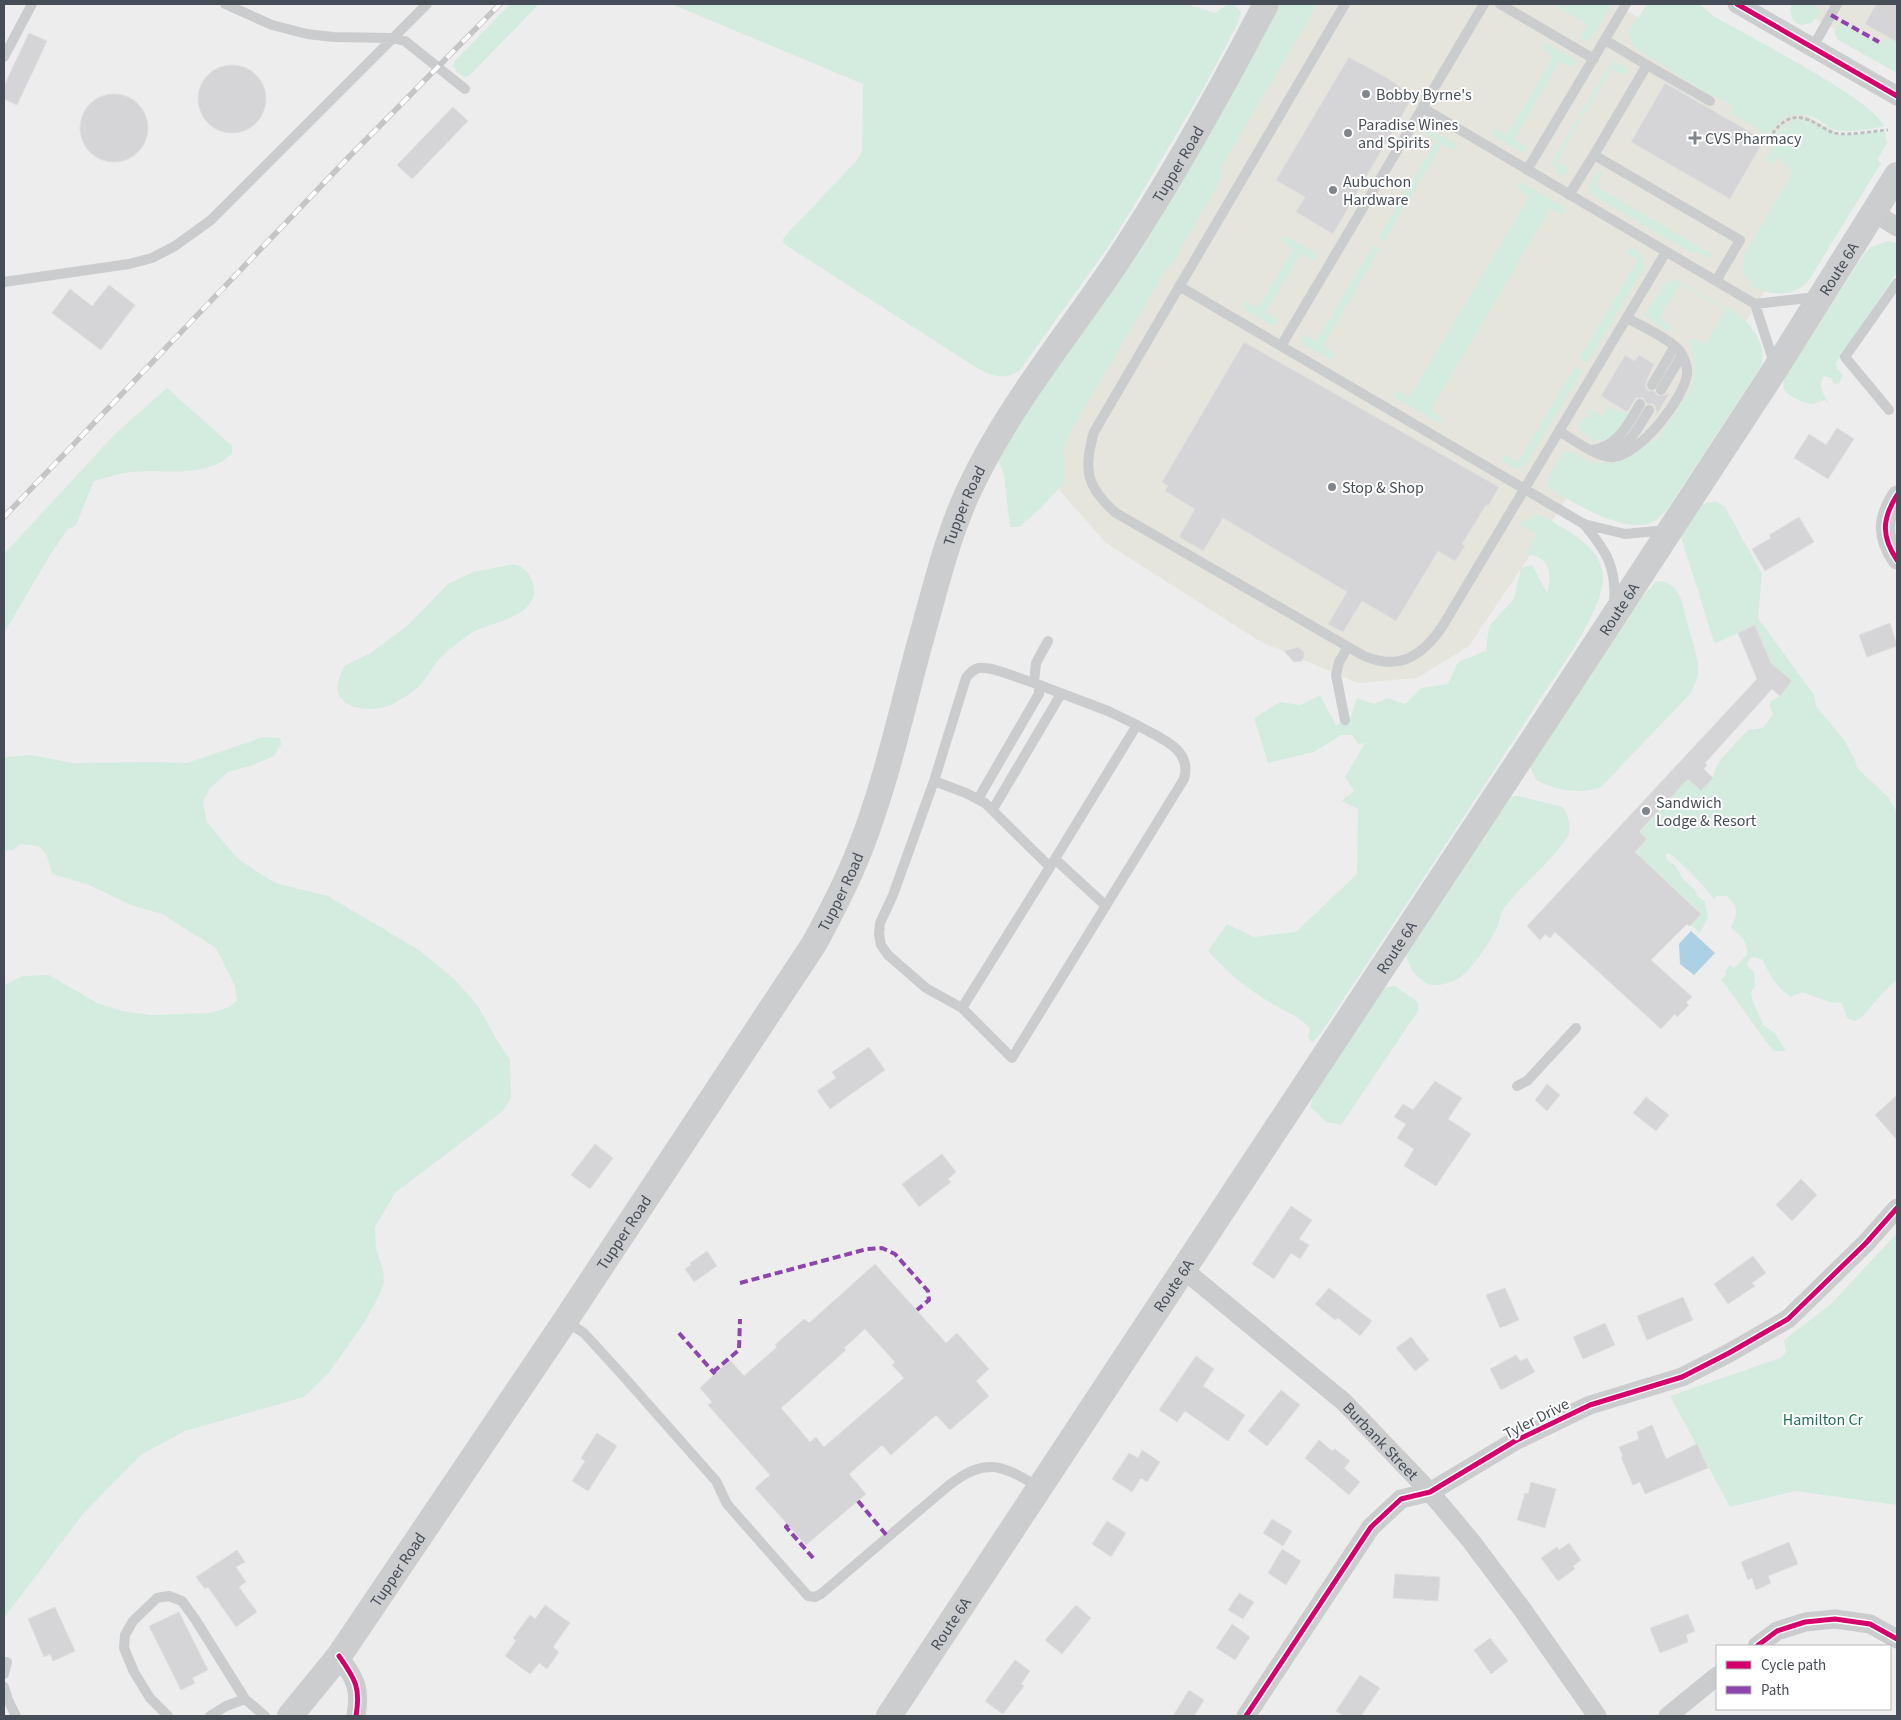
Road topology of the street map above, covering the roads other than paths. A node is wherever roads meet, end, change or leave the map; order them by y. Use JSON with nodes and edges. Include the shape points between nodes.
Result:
{"nodes":[{"id":1,"x":32,"y":4,"type":"edge"},
{"id":2,"x":225,"y":4,"type":"edge"},
{"id":3,"x":427,"y":4,"type":"edge"},
{"id":4,"x":1265,"y":4,"type":"edge"},
{"id":5,"x":1345,"y":4,"type":"edge"},
{"id":6,"x":1484,"y":4,"type":"edge"},
{"id":7,"x":1500,"y":4,"type":"edge"},
{"id":8,"x":1626,"y":4,"type":"edge"},
{"id":9,"x":1738,"y":4,"type":"edge"},
{"id":10,"x":1837,"y":4,"type":"edge"},
{"id":11,"x":392,"y":38,"type":"junction"},
{"id":12,"x":1605,"y":40,"type":"junction"},
{"id":13,"x":1813,"y":47,"type":"junction"},
{"id":14,"x":4,"y":57,"type":"edge"},
{"id":15,"x":1594,"y":59,"type":"junction"},
{"id":16,"x":1647,"y":65,"type":"junction"},
{"id":17,"x":465,"y":89,"type":"dead end"},
{"id":18,"x":1897,"y":96,"type":"edge"},
{"id":19,"x":1710,"y":101,"type":"dead end"},
{"id":20,"x":1422,"y":108,"type":"junction"},
{"id":21,"x":1594,"y":155,"type":"junction"},
{"id":22,"x":1527,"y":170,"type":"junction"},
{"id":23,"x":1897,"y":175,"type":"edge"},
{"id":24,"x":1569,"y":194,"type":"junction"},
{"id":25,"x":1873,"y":212,"type":"junction"},
{"id":26,"x":1897,"y":227,"type":"edge"},
{"id":27,"x":1666,"y":252,"type":"junction"},
{"id":28,"x":1716,"y":281,"type":"junction"},
{"id":29,"x":4,"y":282,"type":"edge"},
{"id":30,"x":1897,"y":283,"type":"edge"},
{"id":31,"x":1179,"y":286,"type":"junction"},
{"id":32,"x":1819,"y":297,"type":"junction"},
{"id":33,"x":1755,"y":304,"type":"junction"},
{"id":34,"x":1627,"y":318,"type":"junction"},
{"id":35,"x":1281,"y":346,"type":"junction"},
{"id":36,"x":1674,"y":346,"type":"junction"},
{"id":37,"x":1682,"y":355,"type":"junction"},
{"id":38,"x":1776,"y":368,"type":"junction"},
{"id":39,"x":1889,"y":410,"type":"dead end"},
{"id":40,"x":1559,"y":432,"type":"junction"},
{"id":41,"x":1592,"y":450,"type":"junction"},
{"id":42,"x":1602,"y":455,"type":"junction"},
{"id":43,"x":1525,"y":489,"type":"junction"},
{"id":44,"x":1897,"y":494,"type":"edge"},
{"id":45,"x":1584,"y":524,"type":"junction"},
{"id":46,"x":1669,"y":530,"type":"junction"},
{"id":47,"x":1897,"y":560,"type":"edge"},
{"id":48,"x":1613,"y":616,"type":"junction"},
{"id":49,"x":1048,"y":640,"type":"dead end"},
{"id":50,"x":1348,"y":647,"type":"junction"},
{"id":51,"x":1036,"y":684,"type":"junction"},
{"id":52,"x":1061,"y":694,"type":"junction"},
{"id":53,"x":1345,"y":720,"type":"dead end"},
{"id":54,"x":1137,"y":725,"type":"junction"},
{"id":55,"x":934,"y":781,"type":"junction"},
{"id":56,"x":978,"y":799,"type":"junction"},
{"id":57,"x":993,"y":809,"type":"junction"},
{"id":58,"x":1052,"y":863,"type":"junction"},
{"id":59,"x":1106,"y":906,"type":"junction"},
{"id":60,"x":962,"y":1008,"type":"junction"},
{"id":61,"x":1576,"y":1028,"type":"dead end"},
{"id":62,"x":1517,"y":1086,"type":"dead end"},
{"id":63,"x":1897,"y":1208,"type":"edge"},
{"id":64,"x":1184,"y":1270,"type":"junction"},
{"id":65,"x":565,"y":1320,"type":"junction"},
{"id":66,"x":1039,"y":1488,"type":"junction"},
{"id":67,"x":1430,"y":1492,"type":"junction"},
{"id":68,"x":1897,"y":1639,"type":"edge"},
{"id":69,"x":1758,"y":1645,"type":"edge"},
{"id":70,"x":339,"y":1656,"type":"junction"},
{"id":71,"x":7,"y":1662,"type":"dead end"},
{"id":72,"x":4,"y":1674,"type":"edge"},
{"id":73,"x":1716,"y":1677,"type":"edge"},
{"id":74,"x":4,"y":1687,"type":"edge"},
{"id":75,"x":245,"y":1699,"type":"junction"},
{"id":76,"x":16,"y":1716,"type":"edge"},
{"id":77,"x":168,"y":1716,"type":"edge"},
{"id":78,"x":210,"y":1716,"type":"edge"},
{"id":79,"x":265,"y":1716,"type":"edge"},
{"id":80,"x":290,"y":1716,"type":"edge"},
{"id":81,"x":356,"y":1716,"type":"edge"},
{"id":82,"x":889,"y":1716,"type":"edge"},
{"id":83,"x":1246,"y":1716,"type":"edge"},
{"id":84,"x":1597,"y":1716,"type":"edge"},
{"id":85,"x":1668,"y":1716,"type":"edge"}],
"edges":[{"from":1,"to":14,"type":"lane"},
{"from":2,"to":11,"type":"lane","via":[[272,26],[307,34]]},
{"from":3,"to":11,"type":"lane"},
{"from":4,"to":65,"type":"main road","name":"Tupper Road","via":[[1222,89],[1141,225],[986,452],[951,534],[873,812],[840,897],[788,985]]},
{"from":5,"to":31,"type":"lane"},
{"from":6,"to":20,"type":"lane"},
{"from":7,"to":15,"type":"lane"},
{"from":8,"to":12,"type":"lane"},
{"from":9,"to":13,"type":"street"},
{"from":10,"to":13,"type":"lane"},
{"from":11,"to":17,"type":"lane","via":[[405,41]]},
{"from":11,"to":29,"type":"lane","via":[[211,220],[175,246],[152,258],[129,264]]},
{"from":12,"to":15,"type":"lane"},
{"from":12,"to":16,"type":"lane"},
{"from":13,"to":18,"type":"street"},
{"from":15,"to":22,"type":"lane"},
{"from":16,"to":19,"type":"lane"},
{"from":16,"to":21,"type":"lane"},
{"from":20,"to":22,"type":"lane"},
{"from":20,"to":35,"type":"lane"},
{"from":21,"to":24,"type":"lane"},
{"from":21,"to":28,"type":"lane","via":[[1740,240]]},
{"from":22,"to":24,"type":"lane"},
{"from":23,"to":25,"type":"main road","name":"Route 6A"},
{"from":24,"to":27,"type":"lane"},
{"from":25,"to":26,"type":"street"},
{"from":25,"to":32,"type":"main road","name":"Route 6A"},
{"from":27,"to":28,"type":"lane"},
{"from":27,"to":34,"type":"lane"},
{"from":28,"to":33,"type":"lane"},
{"from":30,"to":39,"type":"lane","via":[[1845,357]]},
{"from":31,"to":35,"type":"lane"},
{"from":31,"to":50,"type":"lane","via":[[1094,432],[1089,448],[1089,479],[1095,492],[1116,513]]},
{"from":32,"to":33,"type":"lane"},
{"from":32,"to":38,"type":"main road","name":"Route 6A"},
{"from":33,"to":38,"type":"lane"},
{"from":34,"to":36,"type":"lane"},
{"from":34,"to":40,"type":"lane"},
{"from":35,"to":43,"type":"lane"},
{"from":36,"to":37,"type":"lane"},
{"from":36,"to":37,"type":"lane","via":[[1656,387]]},
{"from":37,"to":42,"type":"lane","via":[[1687,368],[1684,385],[1657,427],[1626,452],[1615,457]]},
{"from":38,"to":46,"type":"main road","name":"Route 6A"},
{"from":40,"to":41,"type":"lane"},
{"from":40,"to":43,"type":"lane"},
{"from":41,"to":42,"type":"lane"},
{"from":41,"to":42,"type":"lane","via":[[1609,446],[1644,407],[1634,436],[1616,451]]},
{"from":43,"to":45,"type":"lane"},
{"from":43,"to":50,"type":"lane","via":[[1442,627],[1426,646],[1415,655],[1388,664],[1376,662]]},
{"from":44,"to":47,"type":"street","via":[[1885,521],[1885,537]]},
{"from":45,"to":46,"type":"lane","via":[[1625,534]]},
{"from":45,"to":48,"type":"lane","via":[[1608,556],[1615,589]]},
{"from":46,"to":48,"type":"main road","name":"Route 6A"},
{"from":48,"to":64,"type":"main road","name":"Route 6A"},
{"from":49,"to":51,"type":"lane","via":[[1036,662]]},
{"from":50,"to":53,"type":"lane","via":[[1336,675]]},
{"from":51,"to":52,"type":"lane"},
{"from":51,"to":55,"type":"lane","via":[[987,668],[971,672],[966,678]]},
{"from":51,"to":56,"type":"lane","via":[[1039,694]]},
{"from":52,"to":54,"type":"lane"},
{"from":52,"to":57,"type":"lane"},
{"from":54,"to":58,"type":"lane"},
{"from":54,"to":59,"type":"lane","via":[[1179,750],[1187,768],[1184,779]]},
{"from":55,"to":56,"type":"lane"},
{"from":55,"to":60,"type":"lane","via":[[880,923],[879,934],[888,955],[926,988]]},
{"from":56,"to":57,"type":"lane"},
{"from":57,"to":58,"type":"lane"},
{"from":58,"to":59,"type":"lane"},
{"from":58,"to":60,"type":"lane"},
{"from":59,"to":60,"type":"lane","via":[[1012,1058]]},
{"from":61,"to":62,"type":"lane","via":[[1527,1081]]},
{"from":63,"to":67,"type":"street","name":"Tyler Drive","via":[[1788,1319],[1682,1376],[1590,1405],[1515,1441]]},
{"from":64,"to":66,"type":"main road","name":"Route 6A"},
{"from":64,"to":67,"type":"street","name":"Burbank Street","via":[[1344,1402]]},
{"from":65,"to":66,"type":"lane","via":[[589,1338],[716,1481],[727,1504],[808,1596],[821,1594],[965,1474],[987,1466],[997,1467],[1015,1473]]},
{"from":65,"to":70,"type":"main road","name":"Tupper Road"},
{"from":66,"to":82,"type":"main road","name":"Route 6A"},
{"from":67,"to":83,"type":"street","name":"Tyler Drive","via":[[1400,1499],[1371,1527]]},
{"from":67,"to":84,"type":"street","name":"Burbank Street","via":[[1516,1601]]},
{"from":68,"to":69,"type":"street","via":[[1870,1624],[1835,1619],[1806,1622],[1777,1632]]},
{"from":70,"to":80,"type":"main road","name":"Tupper Road"},
{"from":70,"to":81,"type":"street","via":[[354,1677],[360,1698]]},
{"from":71,"to":72,"type":"lane"},
{"from":73,"to":85,"type":"street"},
{"from":74,"to":76,"type":"lane"},
{"from":75,"to":77,"type":"lane","via":[[182,1601],[169,1596],[157,1598],[133,1621],[125,1635],[124,1648],[150,1698]]},
{"from":75,"to":78,"type":"lane"},
{"from":75,"to":79,"type":"lane"}]}
